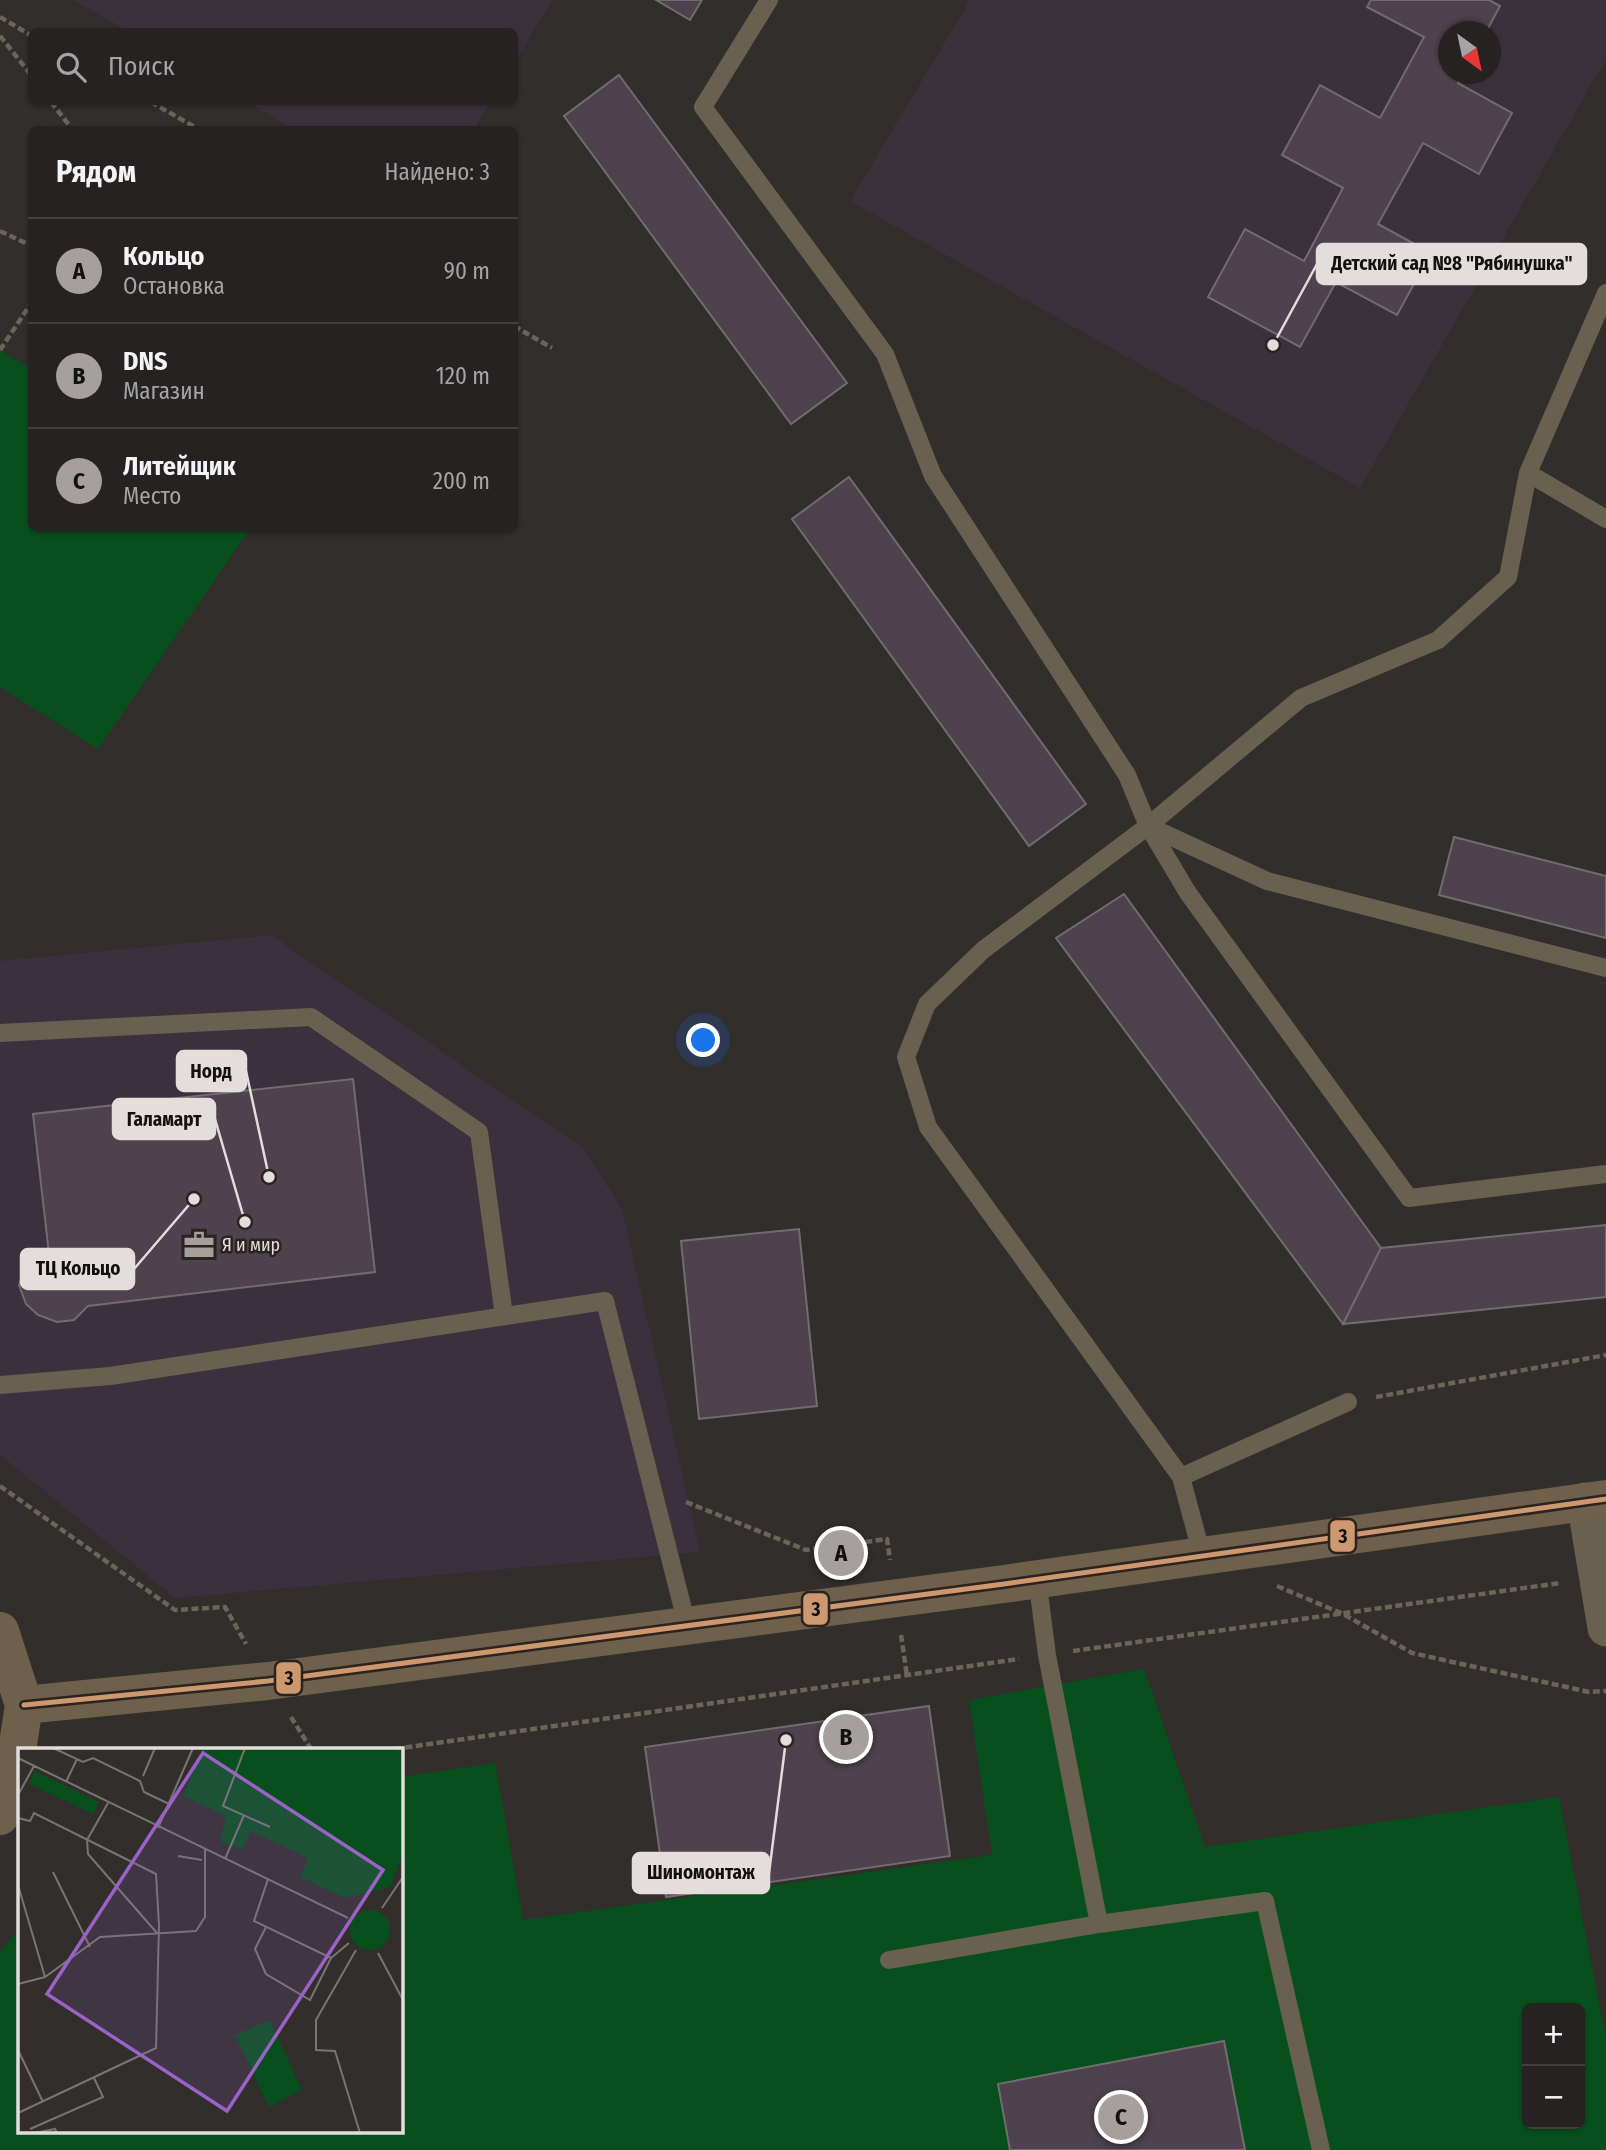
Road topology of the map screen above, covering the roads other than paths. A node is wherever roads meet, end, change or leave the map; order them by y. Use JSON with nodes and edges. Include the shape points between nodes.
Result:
{"nodes":[{"id":1,"x":769,"y":0,"type":"edge"},
{"id":2,"x":1606,"y":293,"type":"edge"},
{"id":3,"x":1528,"y":473,"type":"junction"},
{"id":4,"x":1606,"y":519,"type":"edge"},
{"id":5,"x":1149,"y":827,"type":"junction"},
{"id":6,"x":1606,"y":968,"type":"edge"},
{"id":7,"x":0,"y":1033,"type":"edge"},
{"id":8,"x":1606,"y":1174,"type":"edge"},
{"id":9,"x":504,"y":1316,"type":"junction"},
{"id":10,"x":0,"y":1385,"type":"edge"},
{"id":11,"x":1348,"y":1402,"type":"road end"},
{"id":12,"x":1181,"y":1477,"type":"junction"},
{"id":13,"x":1595,"y":1500,"type":"edge"},
{"id":14,"x":1202,"y":1555,"type":"junction"},
{"id":15,"x":1037,"y":1578,"type":"junction"},
{"id":16,"x":687,"y":1625,"type":"junction"},
{"id":17,"x":1606,"y":1628,"type":"edge"},
{"id":18,"x":0,"y":1631,"type":"edge"},
{"id":19,"x":24,"y":1705,"type":"junction"},
{"id":20,"x":0,"y":1816,"type":"edge"},
{"id":21,"x":1100,"y":1924,"type":"junction"},
{"id":22,"x":890,"y":1960,"type":"dead end"},
{"id":23,"x":1321,"y":2150,"type":"edge"}],
"edges":[{"from":1,"to":5,"type":"lane","via":[[703,107],[885,354],[933,476],[1127,775]]},
{"from":2,"to":3,"type":"lane"},
{"from":3,"to":4,"type":"lane"},
{"from":3,"to":5,"type":"lane","via":[[1508,577],[1438,640],[1301,698]]},
{"from":5,"to":6,"type":"lane","via":[[1267,881]]},
{"from":5,"to":8,"type":"lane","via":[[1188,893],[1409,1198]]},
{"from":5,"to":12,"type":"lane","via":[[983,950],[927,1004],[906,1057],[928,1127]]},
{"from":7,"to":9,"type":"lane","via":[[311,1017],[479,1132]]},
{"from":9,"to":10,"type":"lane","via":[[110,1377]]},
{"from":9,"to":16,"type":"lane","via":[[605,1301]]},
{"from":11,"to":12,"type":"lane"},
{"from":12,"to":14,"type":"lane"},
{"from":13,"to":14,"type":"main road"},
{"from":13,"to":17,"type":"street","via":[[1597,1578]]},
{"from":14,"to":15,"type":"main road"},
{"from":15,"to":16,"type":"main road"},
{"from":15,"to":21,"type":"lane","via":[[1047,1655]]},
{"from":16,"to":19,"type":"main road","via":[[268,1681]]},
{"from":18,"to":19,"type":"main road"},
{"from":19,"to":20,"type":"main road","via":[[9,1803]]},
{"from":21,"to":22,"type":"lane"},
{"from":21,"to":23,"type":"lane","via":[[1265,1901]]}]}
